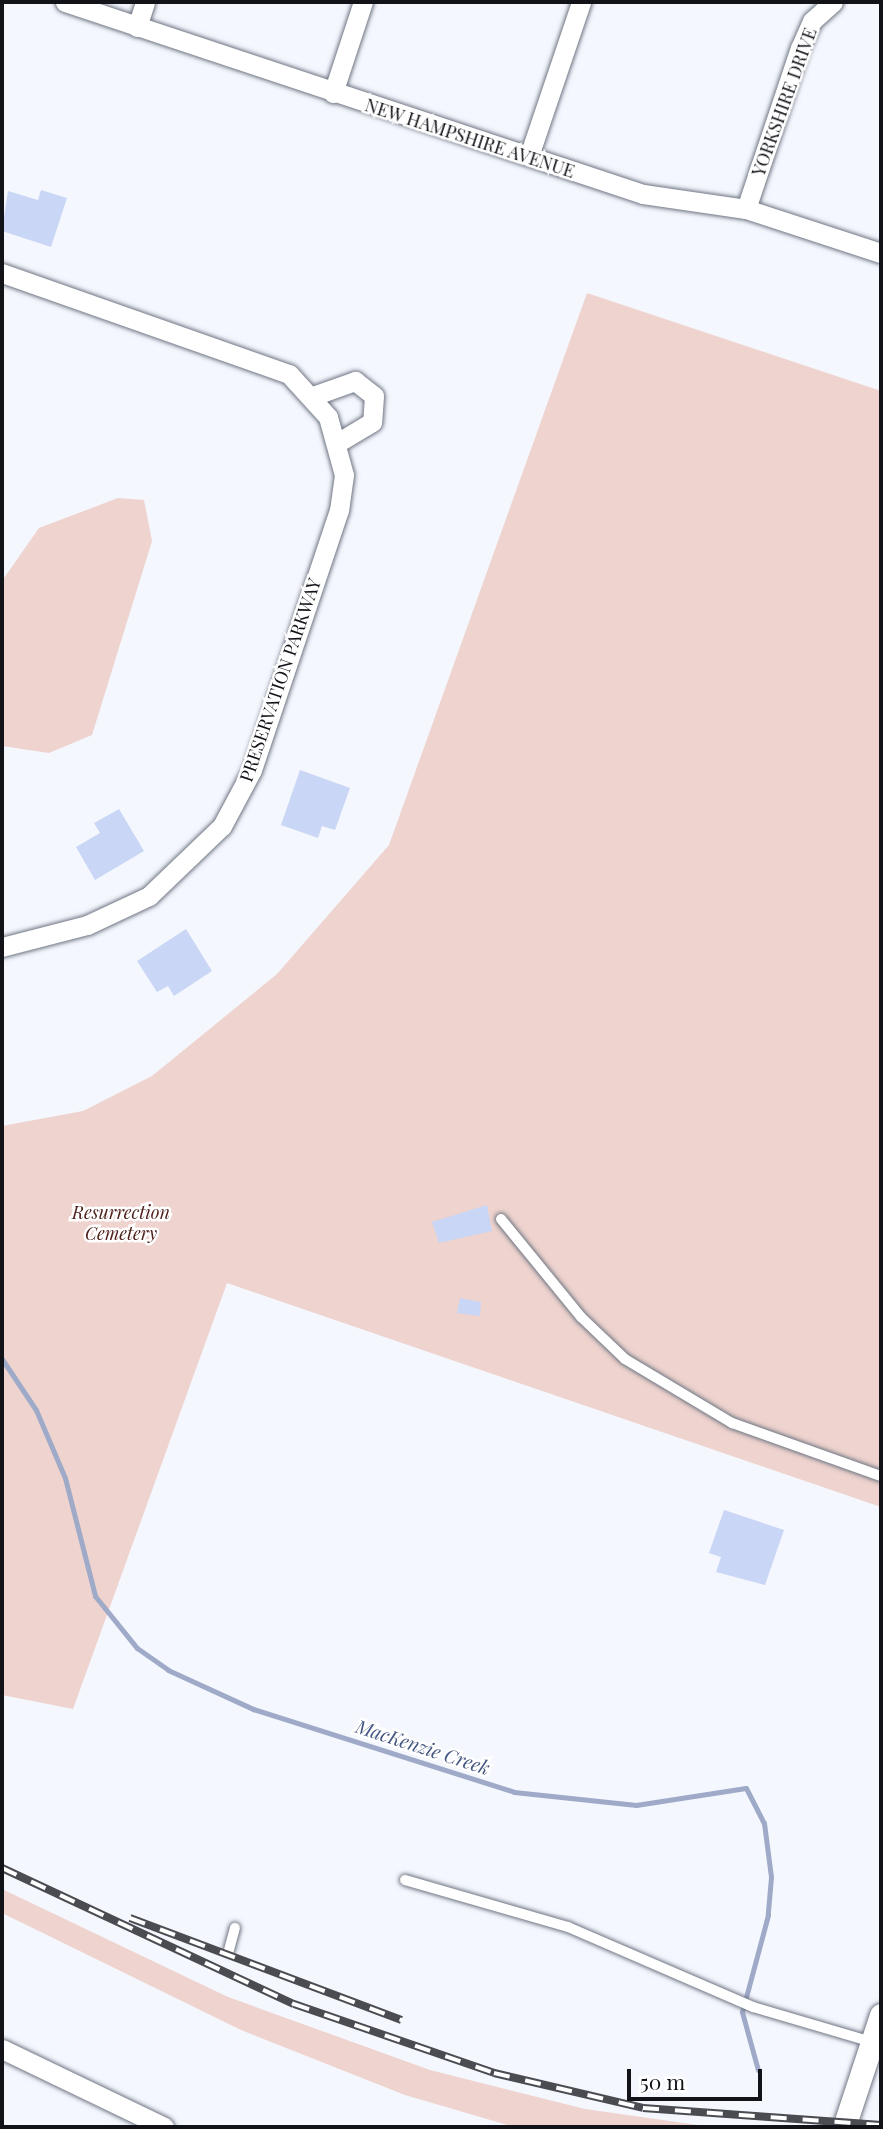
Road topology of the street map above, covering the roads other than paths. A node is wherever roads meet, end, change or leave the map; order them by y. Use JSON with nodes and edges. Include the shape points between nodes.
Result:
{"nodes":[{"id":1,"x":65,"y":2,"type":"edge"},
{"id":2,"x":145,"y":2,"type":"edge"},
{"id":3,"x":363,"y":2,"type":"edge"},
{"id":4,"x":581,"y":2,"type":"edge"},
{"id":5,"x":833,"y":2,"type":"edge"},
{"id":6,"x":136,"y":27,"type":"junction"},
{"id":7,"x":332,"y":93,"type":"junction"},
{"id":8,"x":529,"y":156,"type":"junction"},
{"id":9,"x":746,"y":209,"type":"junction"},
{"id":10,"x":881,"y":253,"type":"edge"},
{"id":11,"x":2,"y":273,"type":"edge"},
{"id":12,"x":313,"y":396,"type":"junction"},
{"id":13,"x":339,"y":442,"type":"junction"},
{"id":14,"x":2,"y":947,"type":"edge"},
{"id":15,"x":501,"y":1219,"type":"dead end"},
{"id":16,"x":881,"y":1476,"type":"edge"},
{"id":17,"x":405,"y":1880,"type":"dead end"},
{"id":18,"x":235,"y":1928,"type":"dead end"},
{"id":19,"x":229,"y":1950,"type":"dead end"},
{"id":20,"x":881,"y":2015,"type":"edge"},
{"id":21,"x":872,"y":2042,"type":"junction"},
{"id":22,"x":2,"y":2049,"type":"edge"},
{"id":23,"x":164,"y":2127,"type":"edge"},
{"id":24,"x":844,"y":2127,"type":"edge"}],
"edges":[{"from":1,"to":6,"type":"street","name":"NEW HAMPSHIRE AVENUE"},
{"from":2,"to":6,"type":"street"},
{"from":3,"to":7,"type":"street"},
{"from":4,"to":8,"type":"street"},
{"from":5,"to":9,"type":"street","name":"YORKSHIRE DRIVE","via":[[812,21],[800,48]]},
{"from":6,"to":7,"type":"street","name":"NEW HAMPSHIRE AVENUE"},
{"from":7,"to":8,"type":"street","name":"NEW HAMPSHIRE AVENUE"},
{"from":8,"to":9,"type":"street","name":"NEW HAMPSHIRE AVENUE","via":[[643,194]]},
{"from":9,"to":10,"type":"street","name":"NEW HAMPSHIRE AVENUE"},
{"from":11,"to":12,"type":"street","name":"PRESERVATION PARKWAY","via":[[261,361]]},
{"from":12,"to":13,"type":"street","name":"PRESERVATION PARKWAY"},
{"from":12,"to":13,"type":"street","via":[[355,381],[374,396],[372,422]]},
{"from":13,"to":14,"type":"street","name":"PRESERVATION PARKWAY","via":[[344,475],[339,510],[251,770],[222,826],[182,871],[149,896],[88,925]]},
{"from":15,"to":16,"type":"lane","via":[[581,1318],[625,1359],[732,1423]]},
{"from":17,"to":21,"type":"lane","via":[[568,1927],[753,2007]]},
{"from":18,"to":19,"type":"lane"},
{"from":20,"to":21,"type":"street"},
{"from":21,"to":24,"type":"street"},
{"from":22,"to":23,"type":"street"}]}
